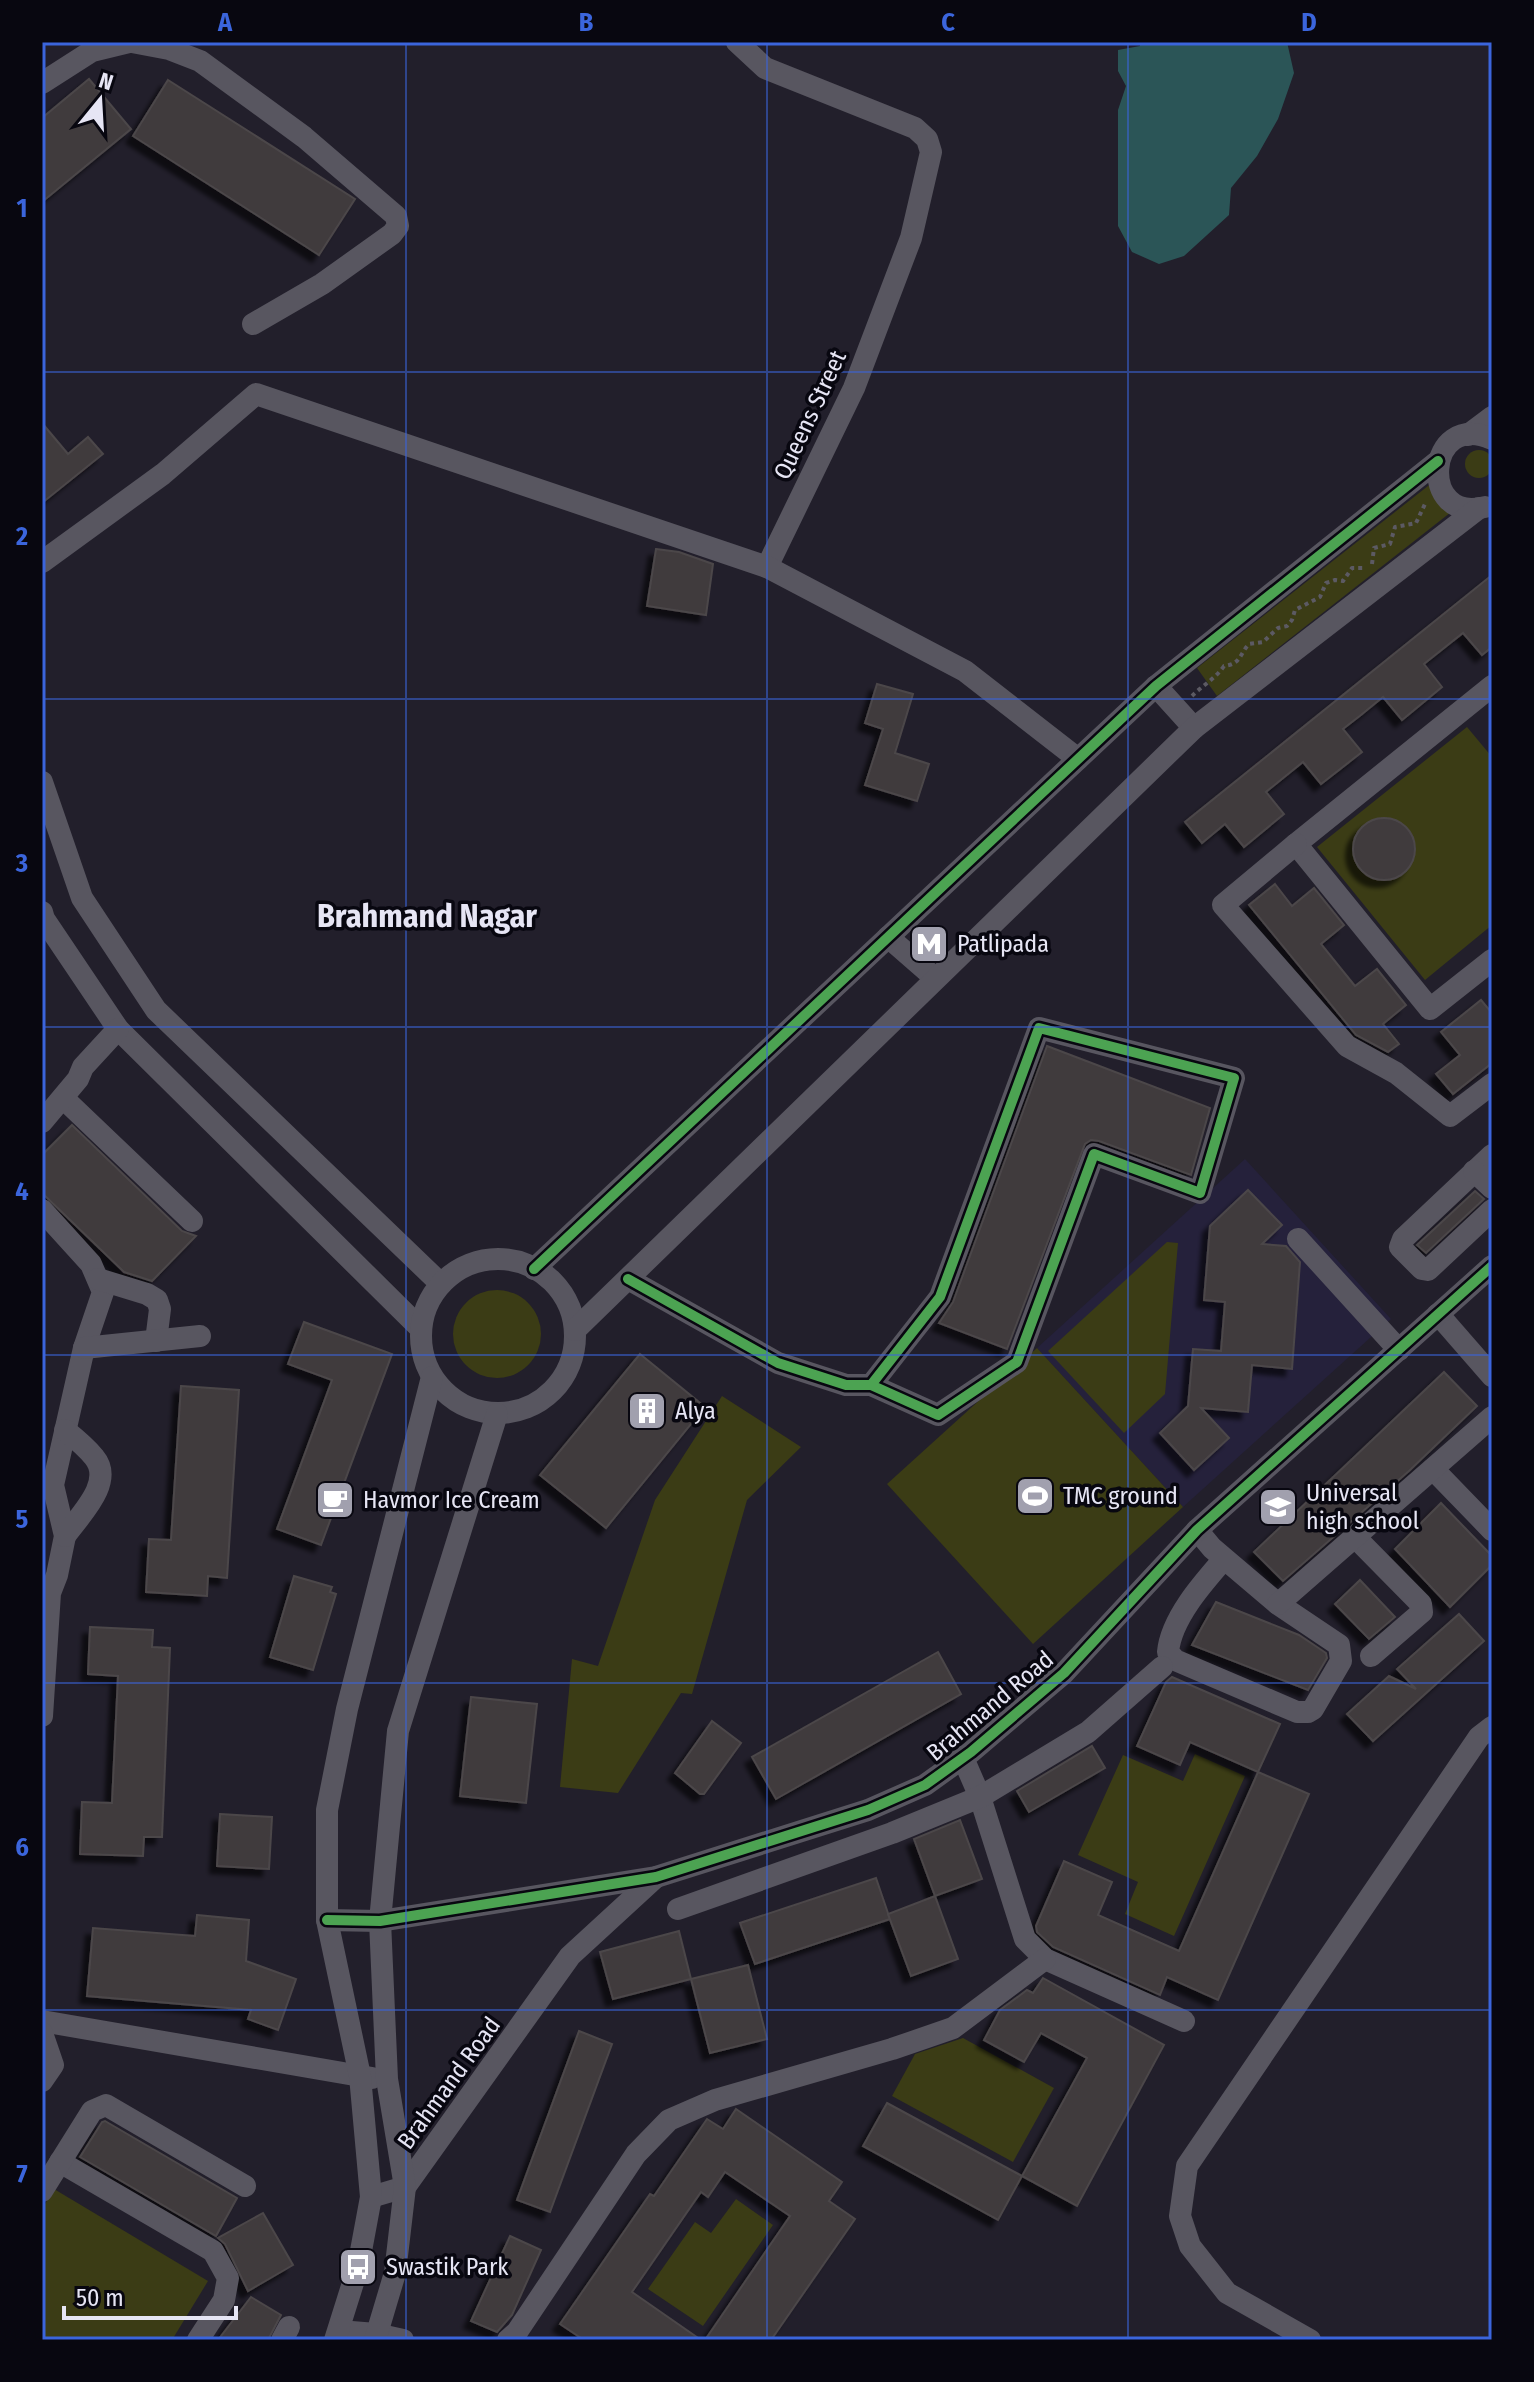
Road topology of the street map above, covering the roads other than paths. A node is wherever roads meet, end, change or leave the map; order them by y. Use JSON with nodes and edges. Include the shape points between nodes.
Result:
{"nodes":[{"id":1,"x":130,"y":42,"type":"edge"},
{"id":2,"x":737,"y":42,"type":"edge"},
{"id":3,"x":42,"y":83,"type":"edge"},
{"id":4,"x":253,"y":324,"type":"dead end"},
{"id":5,"x":1492,"y":417,"type":"edge"},
{"id":6,"x":1468,"y":435,"type":"junction"},
{"id":7,"x":1492,"y":439,"type":"edge"},
{"id":8,"x":1438,"y":461,"type":"junction"},
{"id":9,"x":1485,"y":506,"type":"edge"},
{"id":10,"x":42,"y":562,"type":"edge"},
{"id":11,"x":767,"y":567,"type":"junction"},
{"id":12,"x":1156,"y":686,"type":"junction"},
{"id":13,"x":1491,"y":690,"type":"edge"},
{"id":14,"x":1194,"y":728,"type":"junction"},
{"id":15,"x":1078,"y":759,"type":"junction"},
{"id":16,"x":42,"y":782,"type":"edge"},
{"id":17,"x":1296,"y":844,"type":"junction"},
{"id":18,"x":42,"y":912,"type":"edge"},
{"id":19,"x":888,"y":937,"type":"junction"},
{"id":20,"x":1492,"y":960,"type":"edge"},
{"id":21,"x":935,"y":978,"type":"junction"},
{"id":22,"x":123,"y":1034,"type":"junction"},
{"id":23,"x":1492,"y":1084,"type":"edge"},
{"id":24,"x":63,"y":1098,"type":"junction"},
{"id":25,"x":42,"y":1122,"type":"edge"},
{"id":26,"x":1492,"y":1155,"type":"edge"},
{"id":27,"x":1474,"y":1171,"type":"junction"},
{"id":28,"x":1492,"y":1188,"type":"edge"},
{"id":29,"x":42,"y":1210,"type":"edge"},
{"id":30,"x":1492,"y":1210,"type":"edge"},
{"id":31,"x":192,"y":1221,"type":"dead end"},
{"id":32,"x":1298,"y":1239,"type":"dead end"},
{"id":33,"x":1492,"y":1266,"type":"edge"},
{"id":34,"x":534,"y":1269,"type":"junction"},
{"id":35,"x":98,"y":1279,"type":"junction"},
{"id":36,"x":628,"y":1279,"type":"junction"},
{"id":37,"x":441,"y":1284,"type":"junction"},
{"id":38,"x":1438,"y":1314,"type":"junction"},
{"id":39,"x":421,"y":1329,"type":"junction"},
{"id":40,"x":575,"y":1330,"type":"junction"},
{"id":41,"x":200,"y":1336,"type":"dead end"},
{"id":42,"x":156,"y":1341,"type":"junction"},
{"id":43,"x":84,"y":1348,"type":"junction"},
{"id":44,"x":1399,"y":1350,"type":"junction"},
{"id":45,"x":1492,"y":1376,"type":"edge"},
{"id":46,"x":432,"y":1377,"type":"junction"},
{"id":47,"x":871,"y":1385,"type":"junction"},
{"id":48,"x":497,"y":1414,"type":"junction"},
{"id":49,"x":1492,"y":1417,"type":"edge"},
{"id":50,"x":65,"y":1430,"type":"junction"},
{"id":51,"x":1433,"y":1469,"type":"junction"},
{"id":52,"x":48,"y":1484,"type":"edge"},
{"id":53,"x":1197,"y":1530,"type":"junction"},
{"id":54,"x":1492,"y":1530,"type":"edge"},
{"id":55,"x":65,"y":1536,"type":"junction"},
{"id":56,"x":1355,"y":1537,"type":"junction"},
{"id":57,"x":1224,"y":1559,"type":"junction"},
{"id":58,"x":50,"y":1574,"type":"edge"},
{"id":59,"x":1278,"y":1604,"type":"junction"},
{"id":60,"x":1371,"y":1656,"type":"dead end"},
{"id":61,"x":1162,"y":1667,"type":"dead end"},
{"id":62,"x":42,"y":1716,"type":"edge"},
{"id":63,"x":1492,"y":1727,"type":"edge"},
{"id":64,"x":963,"y":1758,"type":"junction"},
{"id":65,"x":980,"y":1797,"type":"junction"},
{"id":66,"x":656,"y":1877,"type":"junction"},
{"id":67,"x":678,"y":1909,"type":"dead end"},
{"id":68,"x":327,"y":1920,"type":"junction"},
{"id":69,"x":380,"y":1921,"type":"junction"},
{"id":70,"x":1045,"y":1959,"type":"junction"},
{"id":71,"x":42,"y":2021,"type":"edge"},
{"id":72,"x":1184,"y":2021,"type":"dead end"},
{"id":73,"x":42,"y":2033,"type":"edge"},
{"id":74,"x":360,"y":2076,"type":"junction"},
{"id":75,"x":387,"y":2079,"type":"junction"},
{"id":76,"x":42,"y":2081,"type":"edge"},
{"id":77,"x":60,"y":2162,"type":"junction"},
{"id":78,"x":245,"y":2186,"type":"dead end"},
{"id":79,"x":405,"y":2187,"type":"junction"},
{"id":80,"x":42,"y":2191,"type":"edge"},
{"id":81,"x":371,"y":2197,"type":"junction"},
{"id":82,"x":337,"y":2336,"type":"edge"},
{"id":83,"x":376,"y":2337,"type":"edge"},
{"id":84,"x":198,"y":2340,"type":"edge"},
{"id":85,"x":403,"y":2340,"type":"edge"},
{"id":86,"x":508,"y":2340,"type":"edge"},
{"id":87,"x":1310,"y":2340,"type":"edge"}],
"edges":[{"from":1,"to":3,"type":"street","via":[[92,51]]},
{"from":1,"to":4,"type":"street","via":[[200,61],[304,137],[396,216],[398,226],[392,234]]},
{"from":2,"to":11,"type":"street","name":"Queens Street","via":[[765,68],[915,128],[931,152],[911,238],[854,388]]},
{"from":5,"to":6,"type":"street"},
{"from":6,"to":7,"type":"street"},
{"from":6,"to":8,"type":"street","via":[[1449,443]]},
{"from":8,"to":9,"type":"street","via":[[1437,478],[1444,493],[1459,506]]},
{"from":8,"to":12,"type":"street"},
{"from":9,"to":14,"type":"street"},
{"from":10,"to":11,"type":"street","via":[[163,474],[256,394]]},
{"from":11,"to":15,"type":"street","via":[[965,671]]},
{"from":12,"to":14,"type":"street"},
{"from":12,"to":15,"type":"street"},
{"from":13,"to":17,"type":"street"},
{"from":14,"to":21,"type":"street"},
{"from":15,"to":19,"type":"street"},
{"from":16,"to":37,"type":"street","via":[[82,898],[156,1010]]},
{"from":17,"to":20,"type":"street","via":[[1430,1009]]},
{"from":17,"to":23,"type":"street","via":[[1223,905],[1347,1046],[1396,1073],[1450,1116]]},
{"from":18,"to":22,"type":"street"},
{"from":19,"to":21,"type":"street"},
{"from":19,"to":34,"type":"street"},
{"from":21,"to":36,"type":"street"},
{"from":22,"to":24,"type":"street","via":[[83,1067]]},
{"from":22,"to":39,"type":"street"},
{"from":24,"to":25,"type":"street"},
{"from":24,"to":31,"type":"street"},
{"from":26,"to":27,"type":"street"},
{"from":27,"to":28,"type":"street"},
{"from":27,"to":30,"type":"street","via":[[1400,1247],[1428,1270]]},
{"from":29,"to":35,"type":"street","via":[[91,1264]]},
{"from":32,"to":44,"type":"street"},
{"from":33,"to":38,"type":"street","name":"Brahmand Road"},
{"from":34,"to":37,"type":"street","via":[[510,1260],[485,1260]]},
{"from":34,"to":40,"type":"street","via":[[554,1284],[568,1305]]},
{"from":35,"to":42,"type":"street","via":[[157,1300]]},
{"from":35,"to":43,"type":"street","via":[[103,1292]]},
{"from":36,"to":40,"type":"street"},
{"from":36,"to":47,"type":"street","via":[[778,1363],[846,1385]]},
{"from":37,"to":39,"type":"street","via":[[427,1305]]},
{"from":38,"to":44,"type":"street","name":"Brahmand Road"},
{"from":38,"to":45,"type":"street"},
{"from":39,"to":46,"type":"street"},
{"from":40,"to":48,"type":"street","via":[[573,1355],[545,1398],[522,1410]]},
{"from":41,"to":42,"type":"street"},
{"from":42,"to":43,"type":"street"},
{"from":43,"to":50,"type":"street"},
{"from":44,"to":53,"type":"street","name":"Brahmand Road"},
{"from":46,"to":48,"type":"street","via":[[449,1396],[472,1409]]},
{"from":46,"to":68,"type":"street","via":[[347,1709],[327,1810]]},
{"from":47,"to":47,"type":"street","via":[[938,1415],[1017,1362],[1094,1154],[1200,1193],[1234,1078],[1039,1028],[940,1297]]},
{"from":48,"to":69,"type":"street","via":[[398,1731]]},
{"from":49,"to":51,"type":"street"},
{"from":50,"to":52,"type":"street"},
{"from":50,"to":55,"type":"street","via":[[96,1459],[102,1476],[96,1494]]},
{"from":51,"to":54,"type":"street"},
{"from":51,"to":56,"type":"street"},
{"from":52,"to":55,"type":"street"},
{"from":53,"to":57,"type":"street"},
{"from":53,"to":64,"type":"street","name":"Brahmand Road","via":[[1064,1673]]},
{"from":55,"to":58,"type":"street"},
{"from":56,"to":59,"type":"street"},
{"from":56,"to":60,"type":"street","via":[[1421,1604],[1422,1612]]},
{"from":57,"to":59,"type":"street"},
{"from":57,"to":59,"type":"street","via":[[1194,1593],[1168,1652],[1175,1660],[1297,1712],[1308,1712],[1341,1661],[1341,1651],[1336,1641]]},
{"from":58,"to":62,"type":"street"},
{"from":61,"to":65,"type":"street","via":[[1088,1732]]},
{"from":63,"to":87,"type":"street","via":[[1479,1737],[1187,2166],[1180,2216],[1190,2246],[1227,2293]]},
{"from":64,"to":65,"type":"street"},
{"from":64,"to":66,"type":"street","name":"Brahmand Road","via":[[925,1785],[868,1810]]},
{"from":65,"to":67,"type":"street"},
{"from":65,"to":70,"type":"street","via":[[1025,1939]]},
{"from":66,"to":69,"type":"street","name":"Brahmand Road"},
{"from":66,"to":79,"type":"street","name":"Brahmand Road","via":[[570,1956]]},
{"from":68,"to":69,"type":"street","name":"Brahmand Road"},
{"from":68,"to":74,"type":"street"},
{"from":69,"to":75,"type":"street"},
{"from":70,"to":72,"type":"street"},
{"from":70,"to":86,"type":"street","via":[[953,2028],[715,2100],[669,2120],[636,2154]]},
{"from":71,"to":74,"type":"street"},
{"from":73,"to":76,"type":"street","via":[[53,2065]]},
{"from":74,"to":75,"type":"street"},
{"from":74,"to":81,"type":"street"},
{"from":75,"to":79,"type":"street"},
{"from":77,"to":78,"type":"street","via":[[92,2111],[106,2105]]},
{"from":77,"to":80,"type":"street"},
{"from":77,"to":84,"type":"street","via":[[213,2251],[228,2278],[224,2300]]},
{"from":79,"to":81,"type":"street","name":"Brahmand Road"},
{"from":79,"to":83,"type":"street","via":[[395,2273]]},
{"from":81,"to":82,"type":"street","via":[[358,2267]]},
{"from":82,"to":83,"type":"street"},
{"from":83,"to":85,"type":"street"}]}
